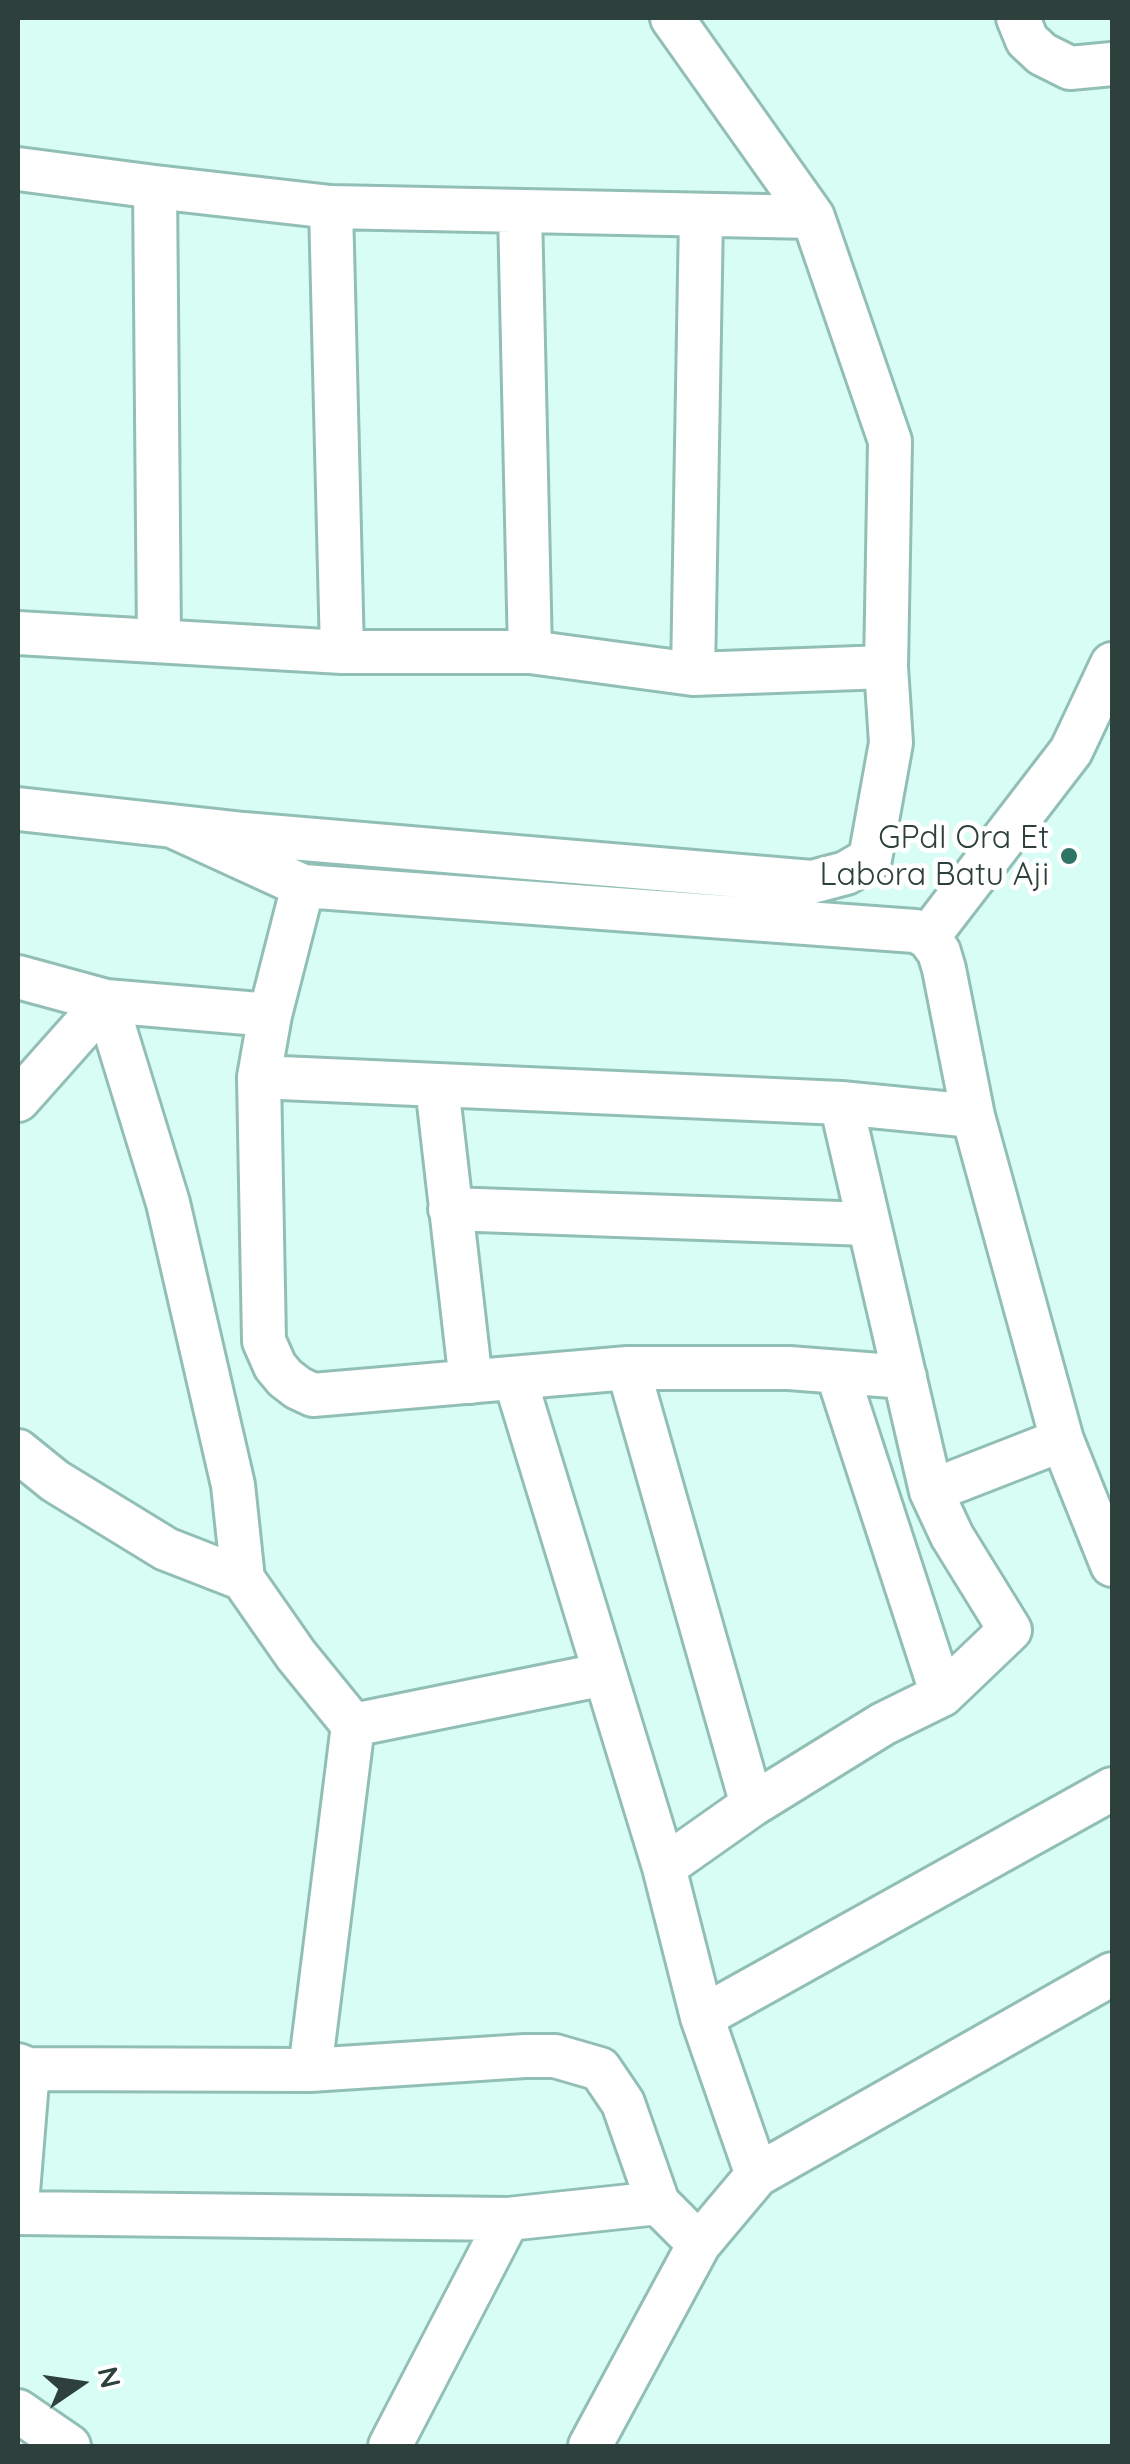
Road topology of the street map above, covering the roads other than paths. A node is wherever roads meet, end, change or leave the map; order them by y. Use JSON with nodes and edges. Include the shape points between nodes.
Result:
{"nodes":[{"id":1,"x":672,"y":18,"type":"edge"},
{"id":2,"x":1018,"y":18,"type":"edge"},
{"id":3,"x":1112,"y":64,"type":"edge"},
{"id":4,"x":18,"y":168,"type":"edge"},
{"id":5,"x":155,"y":187,"type":"junction"},
{"id":6,"x":331,"y":207,"type":"junction"},
{"id":7,"x":520,"y":212,"type":"junction"},
{"id":8,"x":701,"y":216,"type":"junction"},
{"id":9,"x":813,"y":217,"type":"junction"},
{"id":10,"x":18,"y":633,"type":"edge"},
{"id":11,"x":159,"y":642,"type":"junction"},
{"id":12,"x":342,"y":652,"type":"junction"},
{"id":13,"x":530,"y":652,"type":"junction"},
{"id":14,"x":1112,"y":664,"type":"edge"},
{"id":15,"x":886,"y":668,"type":"junction"},
{"id":16,"x":693,"y":674,"type":"junction"},
{"id":17,"x":18,"y":810,"type":"edge"},
{"id":18,"x":172,"y":826,"type":"junction"},
{"id":19,"x":303,"y":886,"type":"junction"},
{"id":20,"x":928,"y":937,"type":"junction"},
{"id":21,"x":18,"y":977,"type":"edge"},
{"id":22,"x":106,"y":1001,"type":"junction"},
{"id":23,"x":270,"y":1016,"type":"junction"},
{"id":24,"x":259,"y":1076,"type":"junction"},
{"id":25,"x":437,"y":1086,"type":"junction"},
{"id":26,"x":18,"y":1100,"type":"edge"},
{"id":27,"x":841,"y":1103,"type":"junction"},
{"id":28,"x":973,"y":1116,"type":"junction"},
{"id":29,"x":450,"y":1209,"type":"junction"},
{"id":30,"x":867,"y":1224,"type":"junction"},
{"id":31,"x":628,"y":1368,"type":"junction"},
{"id":32,"x":836,"y":1372,"type":"junction"},
{"id":33,"x":905,"y":1377,"type":"junction"},
{"id":34,"x":514,"y":1379,"type":"junction"},
{"id":35,"x":471,"y":1382,"type":"junction"},
{"id":36,"x":1062,"y":1440,"type":"junction"},
{"id":37,"x":18,"y":1451,"type":"edge"},
{"id":38,"x":931,"y":1491,"type":"junction"},
{"id":39,"x":1112,"y":1565,"type":"edge"},
{"id":40,"x":243,"y":1578,"type":"junction"},
{"id":41,"x":605,"y":1674,"type":"junction"},
{"id":42,"x":942,"y":1695,"type":"junction"},
{"id":43,"x":353,"y":1726,"type":"junction"},
{"id":44,"x":1112,"y":1789,"type":"edge"},
{"id":45,"x":752,"y":1805,"type":"junction"},
{"id":46,"x":664,"y":1866,"type":"junction"},
{"id":47,"x":1112,"y":1974,"type":"edge"},
{"id":48,"x":702,"y":2017,"type":"junction"},
{"id":49,"x":23,"y":2067,"type":"edge"},
{"id":50,"x":310,"y":2070,"type":"junction"},
{"id":51,"x":757,"y":2175,"type":"junction"},
{"id":52,"x":18,"y":2192,"type":"edge"},
{"id":53,"x":658,"y":2204,"type":"junction"},
{"id":54,"x":18,"y":2213,"type":"edge"},
{"id":55,"x":508,"y":2219,"type":"junction"},
{"id":56,"x":699,"y":2244,"type":"junction"},
{"id":57,"x":18,"y":2411,"type":"edge"},
{"id":58,"x":69,"y":2446,"type":"edge"},
{"id":59,"x":390,"y":2446,"type":"edge"},
{"id":60,"x":590,"y":2446,"type":"edge"}],
"edges":[{"from":1,"to":9,"type":"street"},
{"from":2,"to":3,"type":"street","via":[[1027,40],[1070,68]]},
{"from":4,"to":5,"type":"street"},
{"from":5,"to":6,"type":"street"},
{"from":5,"to":11,"type":"street"},
{"from":6,"to":7,"type":"street"},
{"from":6,"to":12,"type":"street"},
{"from":7,"to":8,"type":"street"},
{"from":7,"to":13,"type":"street"},
{"from":8,"to":9,"type":"street"},
{"from":8,"to":16,"type":"street"},
{"from":9,"to":15,"type":"street","via":[[890,442]]},
{"from":10,"to":11,"type":"street"},
{"from":11,"to":12,"type":"street"},
{"from":12,"to":13,"type":"street"},
{"from":13,"to":16,"type":"street"},
{"from":14,"to":20,"type":"street","via":[[1072,751]]},
{"from":15,"to":16,"type":"street"},
{"from":15,"to":18,"type":"street","via":[[891,744],[870,859],[812,882]]},
{"from":17,"to":18,"type":"street"},
{"from":18,"to":19,"type":"street"},
{"from":19,"to":20,"type":"street"},
{"from":19,"to":23,"type":"street"},
{"from":20,"to":28,"type":"street","via":[[940,952]]},
{"from":21,"to":22,"type":"street"},
{"from":22,"to":23,"type":"street"},
{"from":22,"to":26,"type":"street"},
{"from":22,"to":40,"type":"street","via":[[172,1222],[233,1486]]},
{"from":23,"to":24,"type":"street"},
{"from":24,"to":25,"type":"street"},
{"from":24,"to":35,"type":"street","via":[[264,1340],[275,1366],[314,1395]]},
{"from":25,"to":27,"type":"street"},
{"from":25,"to":29,"type":"street"},
{"from":27,"to":28,"type":"street"},
{"from":27,"to":30,"type":"street"},
{"from":28,"to":36,"type":"street"},
{"from":29,"to":30,"type":"street"},
{"from":29,"to":35,"type":"street"},
{"from":30,"to":33,"type":"street"},
{"from":31,"to":32,"type":"street"},
{"from":31,"to":34,"type":"street"},
{"from":31,"to":45,"type":"street"},
{"from":32,"to":33,"type":"street"},
{"from":32,"to":42,"type":"street"},
{"from":33,"to":38,"type":"street"},
{"from":34,"to":35,"type":"street"},
{"from":34,"to":41,"type":"street"},
{"from":36,"to":38,"type":"street"},
{"from":36,"to":39,"type":"street"},
{"from":37,"to":40,"type":"street","via":[[166,1549]]},
{"from":38,"to":42,"type":"street","via":[[1010,1630]]},
{"from":40,"to":43,"type":"street"},
{"from":41,"to":43,"type":"street"},
{"from":41,"to":46,"type":"street"},
{"from":42,"to":45,"type":"street"},
{"from":43,"to":50,"type":"street"},
{"from":44,"to":48,"type":"street"},
{"from":45,"to":46,"type":"street"},
{"from":46,"to":48,"type":"street"},
{"from":47,"to":51,"type":"street"},
{"from":48,"to":51,"type":"street"},
{"from":49,"to":50,"type":"street"},
{"from":49,"to":52,"type":"street"},
{"from":50,"to":53,"type":"street","via":[[525,2056],[555,2056],[600,2069],[624,2103]]},
{"from":51,"to":56,"type":"street"},
{"from":53,"to":55,"type":"street"},
{"from":53,"to":56,"type":"street"},
{"from":54,"to":55,"type":"street"},
{"from":55,"to":59,"type":"street"},
{"from":56,"to":60,"type":"street"},
{"from":57,"to":58,"type":"street"}]}
